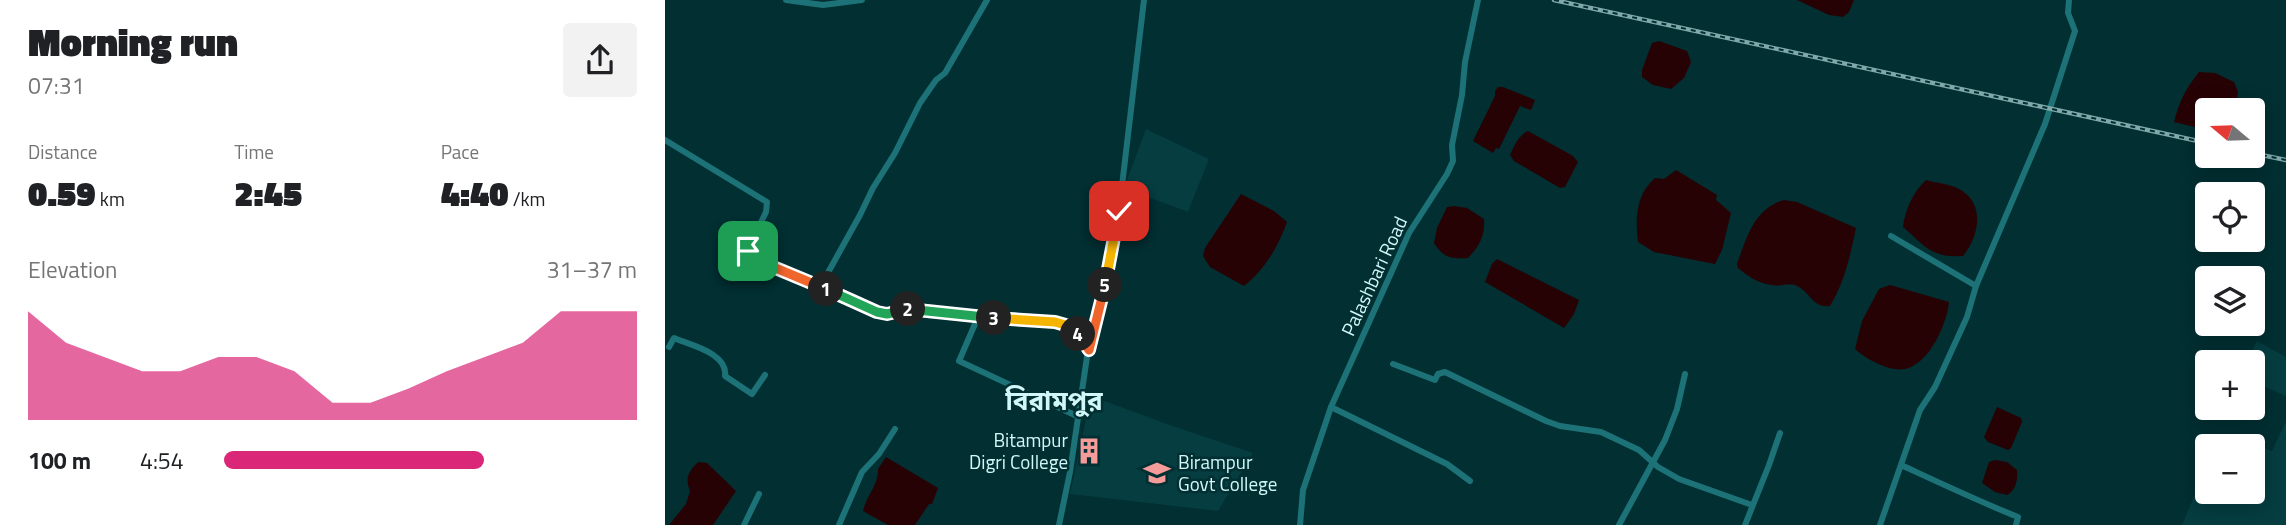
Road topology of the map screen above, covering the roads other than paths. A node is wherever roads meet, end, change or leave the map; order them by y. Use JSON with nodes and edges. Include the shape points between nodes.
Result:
{"nodes":[{"id":1,"x":786,"y":0,"type":"edge"},
{"id":2,"x":862,"y":0,"type":"edge"},
{"id":3,"x":987,"y":0,"type":"edge"},
{"id":4,"x":1144,"y":0,"type":"edge"},
{"id":5,"x":1478,"y":0,"type":"edge"},
{"id":6,"x":2069,"y":0,"type":"edge"},
{"id":7,"x":665,"y":140,"type":"edge"},
{"id":8,"x":1891,"y":236,"type":"dead end"},
{"id":9,"x":820,"y":286,"type":"junction"},
{"id":10,"x":1976,"y":286,"type":"junction"},
{"id":11,"x":978,"y":317,"type":"junction"},
{"id":12,"x":665,"y":333,"type":"edge"},
{"id":13,"x":674,"y":338,"type":"junction"},
{"id":14,"x":669,"y":347,"type":"dead end"},
{"id":15,"x":1089,"y":350,"type":"junction"},
{"id":16,"x":1393,"y":364,"type":"dead end"},
{"id":17,"x":1685,"y":374,"type":"dead end"},
{"id":18,"x":765,"y":375,"type":"dead end"},
{"id":19,"x":1331,"y":407,"type":"junction"},
{"id":20,"x":1079,"y":416,"type":"junction"},
{"id":21,"x":895,"y":429,"type":"dead end"},
{"id":22,"x":1780,"y":433,"type":"dead end"},
{"id":23,"x":1653,"y":460,"type":"junction"},
{"id":24,"x":1901,"y":465,"type":"junction"},
{"id":25,"x":1470,"y":481,"type":"dead end"},
{"id":26,"x":759,"y":494,"type":"dead end"},
{"id":27,"x":1752,"y":505,"type":"junction"},
{"id":28,"x":744,"y":525,"type":"edge"},
{"id":29,"x":839,"y":525,"type":"edge"},
{"id":30,"x":1059,"y":525,"type":"edge"},
{"id":31,"x":1300,"y":525,"type":"edge"},
{"id":32,"x":1619,"y":525,"type":"edge"},
{"id":33,"x":1745,"y":525,"type":"edge"},
{"id":34,"x":1880,"y":525,"type":"edge"},
{"id":35,"x":2016,"y":525,"type":"edge"}],
"edges":[{"from":1,"to":2,"type":"street","via":[[823,5]]},
{"from":3,"to":9,"type":"street","via":[[945,73],[920,103]]},
{"from":4,"to":15,"type":"street","via":[[1119,211]]},
{"from":5,"to":19,"type":"street","name":"Palashbari Road","via":[[1453,160],[1409,233]]},
{"from":6,"to":10,"type":"street","via":[[2075,31],[2052,104]]},
{"from":7,"to":9,"type":"street","via":[[767,202],[749,247],[751,257]]},
{"from":8,"to":10,"type":"street"},
{"from":9,"to":11,"type":"street","via":[[887,314],[906,309]]},
{"from":10,"to":24,"type":"street","via":[[1967,317],[1920,410]]},
{"from":11,"to":15,"type":"street","via":[[1044,320],[1069,326]]},
{"from":11,"to":20,"type":"street","via":[[959,361]]},
{"from":12,"to":13,"type":"street"},
{"from":13,"to":14,"type":"street"},
{"from":13,"to":18,"type":"street","via":[[716,356],[723,363],[725,376],[753,394]]},
{"from":15,"to":20,"type":"street"},
{"from":16,"to":23,"type":"street","via":[[1434,380],[1445,372],[1546,421],[1601,432]]},
{"from":17,"to":23,"type":"street","via":[[1671,425]]},
{"from":19,"to":25,"type":"street","via":[[1447,464]]},
{"from":19,"to":31,"type":"street","name":"Palashbari Road","via":[[1303,490]]},
{"from":20,"to":30,"type":"street"},
{"from":21,"to":29,"type":"street","via":[[862,472]]},
{"from":22,"to":27,"type":"street"},
{"from":23,"to":27,"type":"street","via":[[1679,479]]},
{"from":23,"to":32,"type":"street"},
{"from":24,"to":34,"type":"street"},
{"from":24,"to":35,"type":"street","via":[[2018,517]]},
{"from":26,"to":28,"type":"street"},
{"from":27,"to":33,"type":"street"}]}
